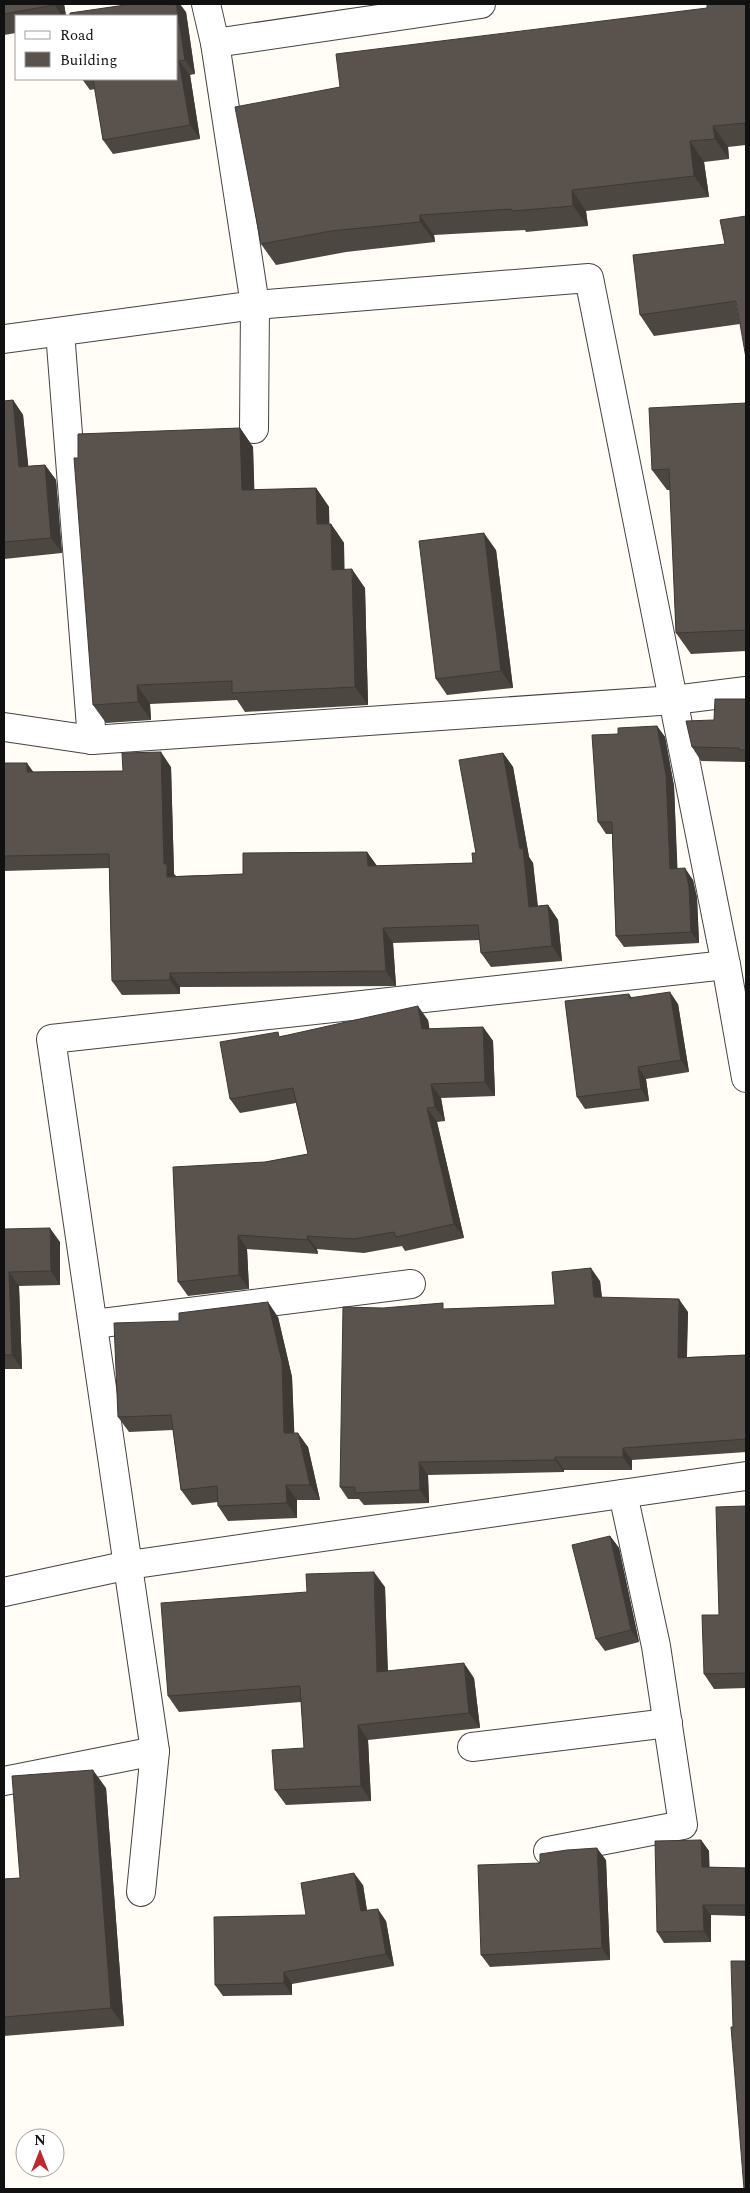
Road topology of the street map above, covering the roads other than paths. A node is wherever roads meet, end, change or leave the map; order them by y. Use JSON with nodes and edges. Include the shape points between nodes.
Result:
{"nodes":[{"id":1,"x":206,"y":4,"type":"edge"},
{"id":2,"x":481,"y":4,"type":"edge"},
{"id":3,"x":215,"y":43,"type":"junction"},
{"id":4,"x":255,"y":305,"type":"junction"},
{"id":5,"x":60,"y":332,"type":"junction"},
{"id":6,"x":4,"y":339,"type":"edge"},
{"id":7,"x":254,"y":429,"type":"dead end"},
{"id":8,"x":746,"y":691,"type":"edge"},
{"id":9,"x":674,"y":700,"type":"junction"},
{"id":10,"x":4,"y":727,"type":"edge"},
{"id":11,"x":92,"y":740,"type":"junction"},
{"id":12,"x":726,"y":965,"type":"junction"},
{"id":13,"x":746,"y":1078,"type":"edge"},
{"id":14,"x":411,"y":1284,"type":"dead end"},
{"id":15,"x":94,"y":1324,"type":"junction"},
{"id":16,"x":746,"y":1476,"type":"edge"},
{"id":17,"x":623,"y":1494,"type":"junction"},
{"id":18,"x":129,"y":1565,"type":"junction"},
{"id":19,"x":4,"y":1592,"type":"edge"},
{"id":20,"x":668,"y":1723,"type":"junction"},
{"id":21,"x":472,"y":1747,"type":"dead end"},
{"id":22,"x":155,"y":1751,"type":"junction"},
{"id":23,"x":4,"y":1781,"type":"edge"},
{"id":24,"x":548,"y":1851,"type":"edge"},
{"id":25,"x":141,"y":1892,"type":"dead end"}],
"edges":[{"from":1,"to":3,"type":"street"},
{"from":2,"to":3,"type":"street"},
{"from":3,"to":4,"type":"street"},
{"from":4,"to":5,"type":"street"},
{"from":4,"to":7,"type":"street"},
{"from":4,"to":9,"type":"street","via":[[589,278]]},
{"from":5,"to":6,"type":"street"},
{"from":5,"to":11,"type":"street"},
{"from":8,"to":9,"type":"street"},
{"from":9,"to":11,"type":"street"},
{"from":9,"to":12,"type":"street"},
{"from":10,"to":11,"type":"street"},
{"from":12,"to":13,"type":"street"},
{"from":12,"to":15,"type":"street","via":[[51,1039]]},
{"from":14,"to":15,"type":"street"},
{"from":15,"to":18,"type":"street"},
{"from":16,"to":17,"type":"street"},
{"from":17,"to":18,"type":"street"},
{"from":17,"to":20,"type":"street","via":[[656,1646]]},
{"from":18,"to":19,"type":"street"},
{"from":18,"to":22,"type":"street"},
{"from":20,"to":21,"type":"street"},
{"from":20,"to":24,"type":"street","via":[[684,1825]]},
{"from":22,"to":23,"type":"street"},
{"from":22,"to":25,"type":"street"}]}
